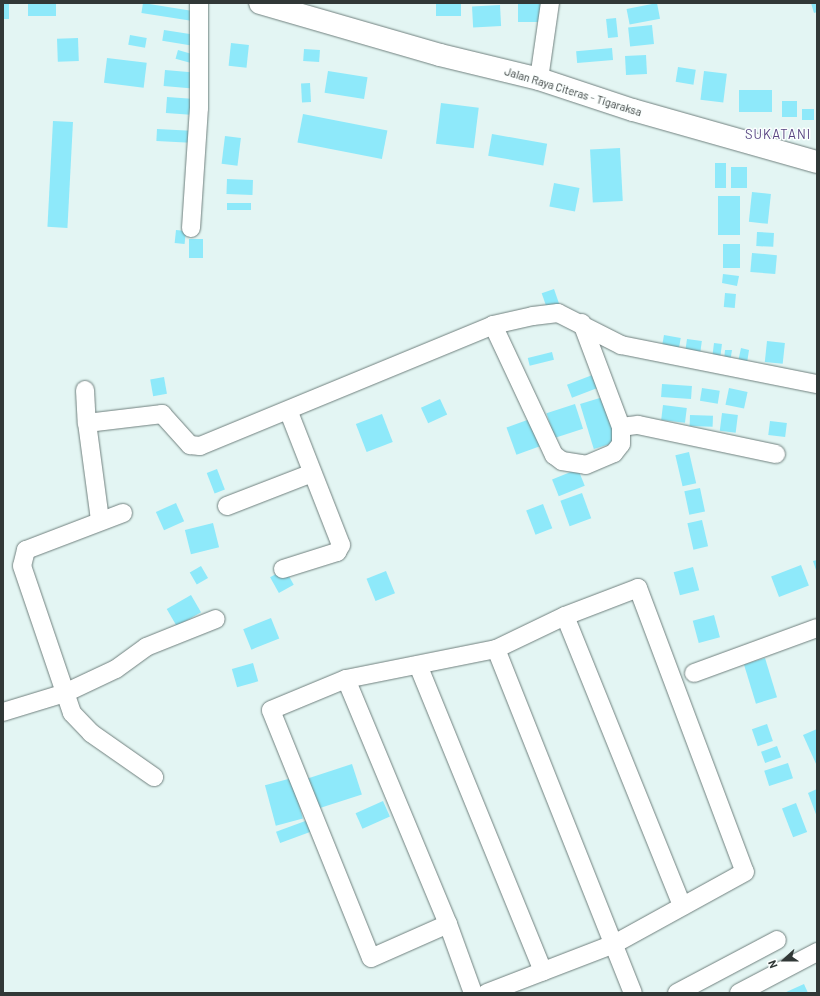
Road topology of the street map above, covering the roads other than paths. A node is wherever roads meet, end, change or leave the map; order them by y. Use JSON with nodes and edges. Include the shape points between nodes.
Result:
{"nodes":[{"id":1,"x":199,"y":3,"type":"edge"},
{"id":2,"x":260,"y":3,"type":"edge"},
{"id":3,"x":550,"y":3,"type":"edge"},
{"id":4,"x":539,"y":80,"type":"junction"},
{"id":5,"x":817,"y":162,"type":"edge"},
{"id":6,"x":191,"y":228,"type":"dead end"},
{"id":7,"x":582,"y":323,"type":"junction"},
{"id":8,"x":493,"y":325,"type":"junction"},
{"id":9,"x":817,"y":384,"type":"edge"},
{"id":10,"x":85,"y":390,"type":"dead end"},
{"id":11,"x":289,"y":412,"type":"junction"},
{"id":12,"x":87,"y":423,"type":"junction"},
{"id":13,"x":621,"y":427,"type":"junction"},
{"id":14,"x":776,"y":454,"type":"dead end"},
{"id":15,"x":312,"y":473,"type":"junction"},
{"id":16,"x":226,"y":506,"type":"dead end"},
{"id":17,"x":123,"y":513,"type":"dead end"},
{"id":18,"x":100,"y":520,"type":"junction"},
{"id":19,"x":283,"y":569,"type":"dead end"},
{"id":20,"x":565,"y":616,"type":"junction"},
{"id":21,"x":216,"y":619,"type":"dead end"},
{"id":22,"x":817,"y":628,"type":"edge"},
{"id":23,"x":496,"y":649,"type":"junction"},
{"id":24,"x":418,"y":665,"type":"junction"},
{"id":25,"x":694,"y":673,"type":"dead end"},
{"id":26,"x":346,"y":679,"type":"junction"},
{"id":27,"x":64,"y":693,"type":"junction"},
{"id":28,"x":3,"y":712,"type":"edge"},
{"id":29,"x":154,"y":777,"type":"dead end"},
{"id":30,"x":682,"y":906,"type":"junction"},
{"id":31,"x":448,"y":924,"type":"junction"},
{"id":32,"x":777,"y":940,"type":"dead end"},
{"id":33,"x":614,"y":944,"type":"junction"},
{"id":34,"x":817,"y":952,"type":"edge"},
{"id":35,"x":543,"y":971,"type":"junction"},
{"id":36,"x":472,"y":993,"type":"edge"},
{"id":37,"x":487,"y":993,"type":"edge"},
{"id":38,"x":634,"y":993,"type":"edge"},
{"id":39,"x":677,"y":993,"type":"edge"},
{"id":40,"x":739,"y":993,"type":"edge"}],
"edges":[{"from":1,"to":6,"type":"street","via":[[199,108]]},
{"from":2,"to":4,"type":"main road","name":"Jalan Raya Citeras - Tigaraksa","via":[[440,55]]},
{"from":3,"to":4,"type":"street"},
{"from":4,"to":5,"type":"main road","name":"Jalan Raya Citeras - Tigaraksa","via":[[633,110]]},
{"from":7,"to":8,"type":"street","via":[[558,313]]},
{"from":7,"to":9,"type":"street","via":[[621,345]]},
{"from":7,"to":13,"type":"street"},
{"from":8,"to":11,"type":"street"},
{"from":8,"to":13,"type":"street","via":[[554,455],[562,461],[586,465],[603,460],[620,444]]},
{"from":10,"to":12,"type":"street"},
{"from":11,"to":12,"type":"street","via":[[200,446],[190,445],[162,414]]},
{"from":11,"to":15,"type":"street"},
{"from":12,"to":18,"type":"street"},
{"from":13,"to":14,"type":"street","via":[[638,425]]},
{"from":15,"to":16,"type":"street"},
{"from":15,"to":19,"type":"street","via":[[342,545],[338,552]]},
{"from":17,"to":18,"type":"street"},
{"from":18,"to":27,"type":"street","via":[[26,550],[22,556]]},
{"from":20,"to":23,"type":"street"},
{"from":20,"to":30,"type":"street"},
{"from":20,"to":30,"type":"street","via":[[638,588],[745,872]]},
{"from":21,"to":27,"type":"street","via":[[146,648],[116,669]]},
{"from":22,"to":25,"type":"street"},
{"from":23,"to":24,"type":"street"},
{"from":23,"to":33,"type":"street"},
{"from":24,"to":26,"type":"street"},
{"from":24,"to":35,"type":"street"},
{"from":26,"to":31,"type":"street"},
{"from":26,"to":31,"type":"street","via":[[271,710],[371,958]]},
{"from":27,"to":28,"type":"street"},
{"from":27,"to":29,"type":"street","via":[[78,722]]},
{"from":30,"to":33,"type":"street"},
{"from":31,"to":36,"type":"street"},
{"from":32,"to":39,"type":"street"},
{"from":33,"to":35,"type":"street"},
{"from":33,"to":38,"type":"street"},
{"from":34,"to":40,"type":"street"},
{"from":35,"to":37,"type":"street"}]}
